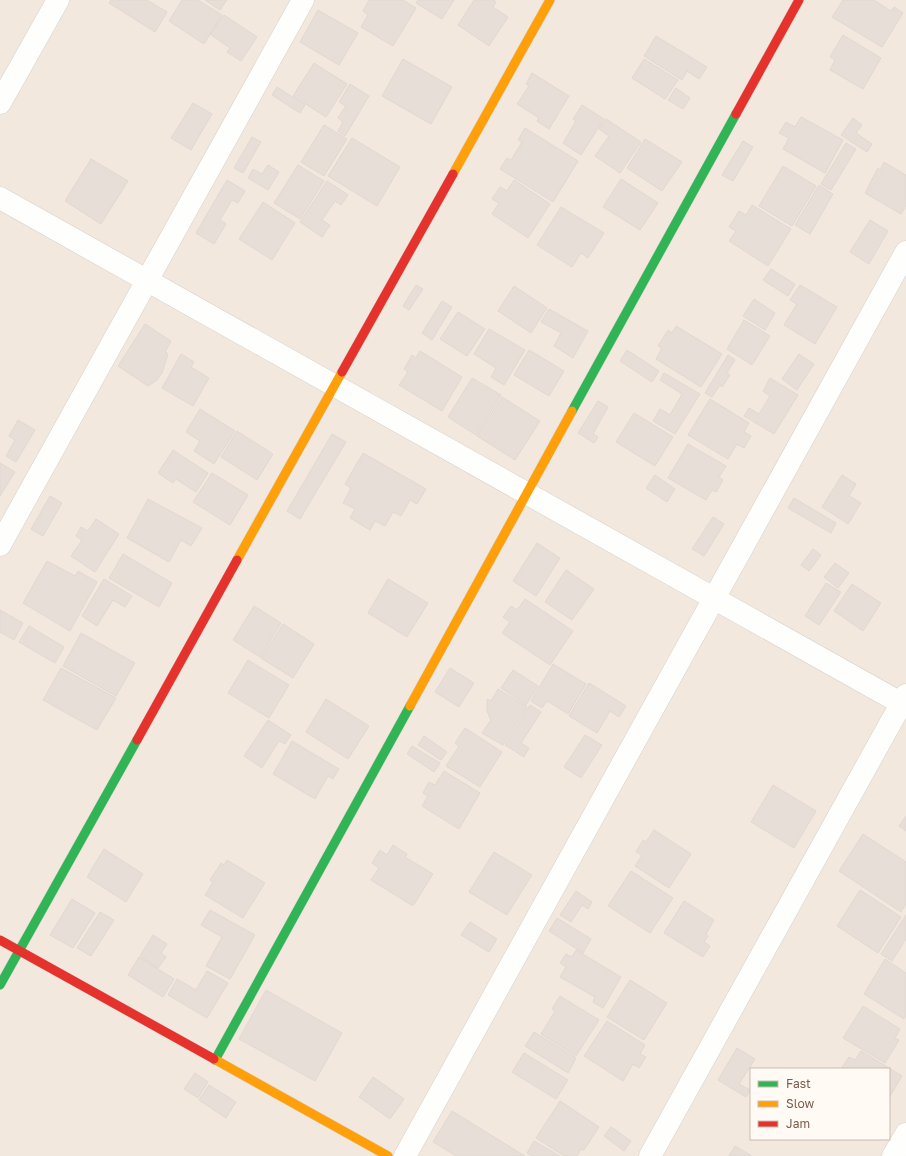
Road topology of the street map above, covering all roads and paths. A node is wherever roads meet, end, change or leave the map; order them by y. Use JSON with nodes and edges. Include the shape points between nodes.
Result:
{"nodes":[{"id":1,"x":58,"y":0,"type":"edge"},
{"id":2,"x":303,"y":0,"type":"edge"},
{"id":3,"x":550,"y":0,"type":"edge"},
{"id":4,"x":799,"y":0,"type":"edge"},
{"id":5,"x":0,"y":103,"type":"edge"},
{"id":6,"x":0,"y":198,"type":"edge"},
{"id":7,"x":906,"y":252,"type":"edge"},
{"id":8,"x":147,"y":280,"type":"junction"},
{"id":9,"x":334,"y":386,"type":"junction"},
{"id":10,"x":526,"y":493,"type":"junction"},
{"id":11,"x":0,"y":546,"type":"edge"},
{"id":12,"x":714,"y":599,"type":"junction"},
{"id":13,"x":904,"y":702,"type":"edge"},
{"id":14,"x":0,"y":940,"type":"edge"},
{"id":15,"x":19,"y":950,"type":"junction"},
{"id":16,"x":0,"y":985,"type":"edge"},
{"id":17,"x":215,"y":1060,"type":"junction"},
{"id":18,"x":906,"y":1134,"type":"edge"},
{"id":19,"x":388,"y":1156,"type":"edge"},
{"id":20,"x":405,"y":1156,"type":"edge"},
{"id":21,"x":650,"y":1156,"type":"edge"},
{"id":22,"x":893,"y":1156,"type":"edge"}],
"edges":[{"from":1,"to":5,"type":"street"},
{"from":2,"to":8,"type":"street"},
{"from":3,"to":9,"type":"street"},
{"from":4,"to":10,"type":"street"},
{"from":6,"to":8,"type":"street"},
{"from":7,"to":12,"type":"street"},
{"from":8,"to":9,"type":"street"},
{"from":8,"to":11,"type":"street"},
{"from":9,"to":10,"type":"street"},
{"from":9,"to":15,"type":"street"},
{"from":10,"to":12,"type":"street"},
{"from":10,"to":17,"type":"street"},
{"from":12,"to":13,"type":"street"},
{"from":12,"to":20,"type":"street"},
{"from":13,"to":21,"type":"street"},
{"from":14,"to":15,"type":"street"},
{"from":15,"to":16,"type":"street"},
{"from":15,"to":17,"type":"street"},
{"from":17,"to":19,"type":"street"},
{"from":18,"to":22,"type":"street"}]}
